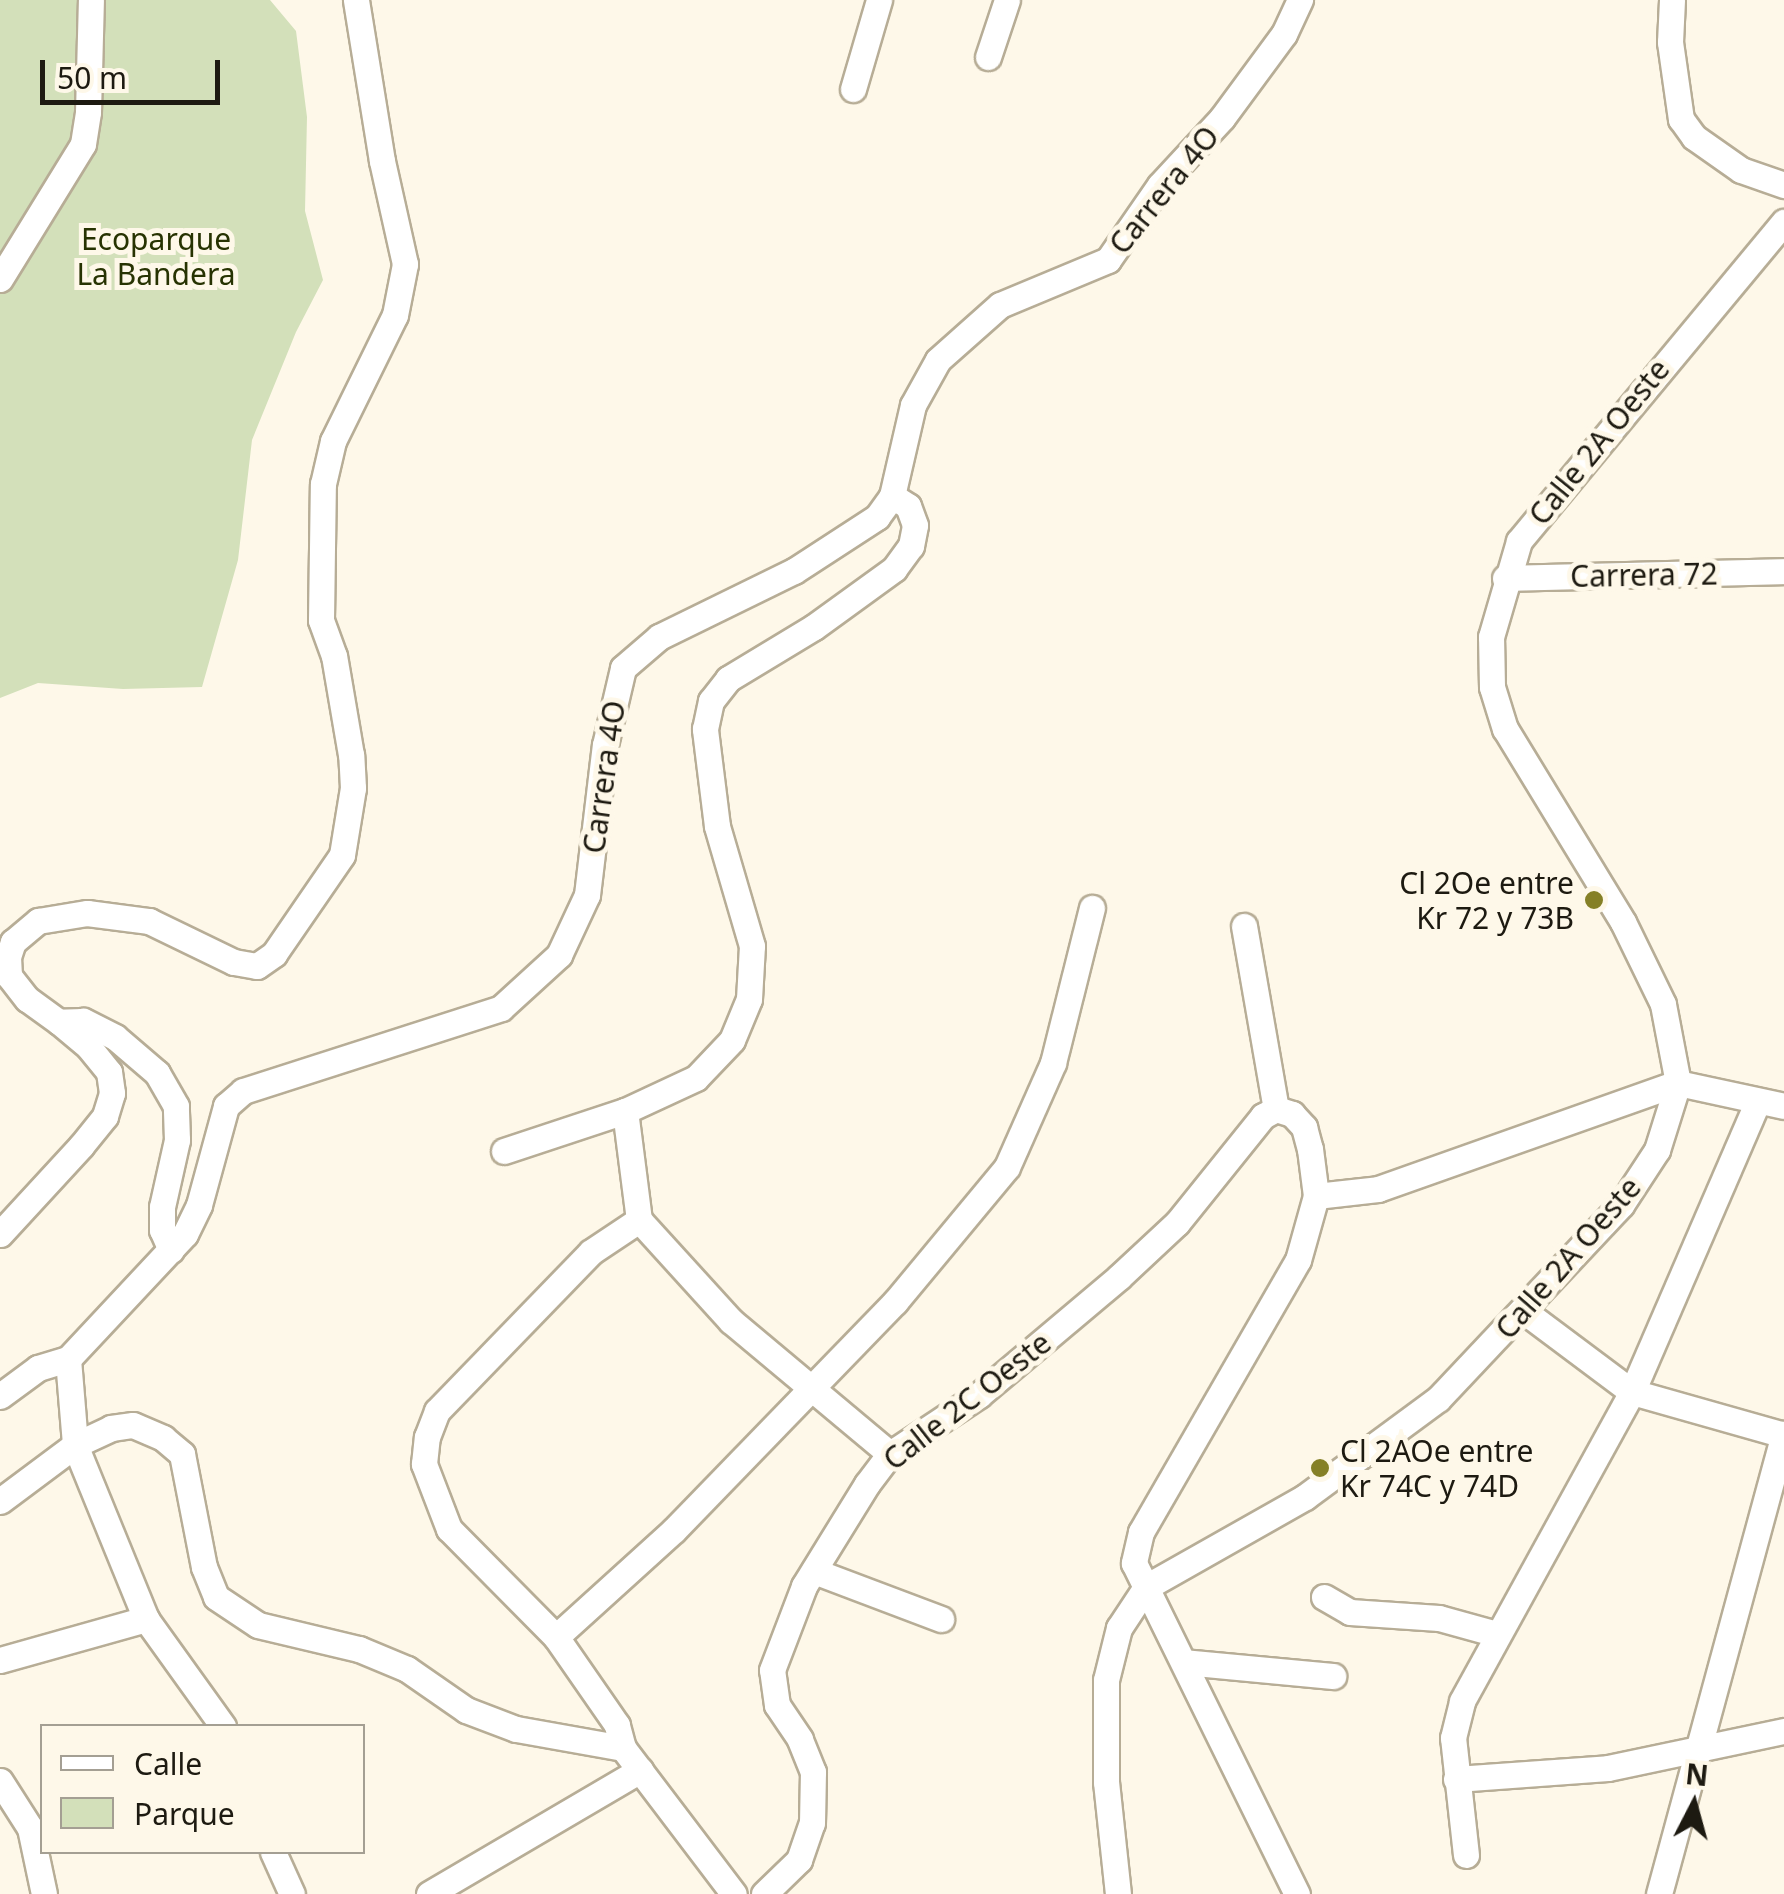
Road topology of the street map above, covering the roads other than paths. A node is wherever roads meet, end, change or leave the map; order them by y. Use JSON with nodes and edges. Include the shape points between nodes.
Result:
{"nodes":[{"id":1,"x":91,"y":0,"type":"edge"},
{"id":2,"x":356,"y":0,"type":"edge"},
{"id":3,"x":878,"y":0,"type":"edge"},
{"id":4,"x":1007,"y":0,"type":"edge"},
{"id":5,"x":1300,"y":0,"type":"edge"},
{"id":6,"x":1672,"y":0,"type":"edge"},
{"id":7,"x":988,"y":56,"type":"dead end"},
{"id":8,"x":854,"y":89,"type":"dead end"},
{"id":9,"x":1784,"y":184,"type":"edge"},
{"id":10,"x":1784,"y":222,"type":"edge"},
{"id":11,"x":0,"y":280,"type":"edge"},
{"id":12,"x":892,"y":496,"type":"junction"},
{"id":13,"x":1784,"y":572,"type":"edge"},
{"id":14,"x":1505,"y":578,"type":"junction"},
{"id":15,"x":1092,"y":908,"type":"dead end"},
{"id":16,"x":1244,"y":926,"type":"dead end"},
{"id":17,"x":59,"y":1022,"type":"junction"},
{"id":18,"x":1678,"y":1082,"type":"junction"},
{"id":19,"x":1771,"y":1104,"type":"edge"},
{"id":20,"x":1276,"y":1110,"type":"junction"},
{"id":21,"x":625,"y":1112,"type":"junction"},
{"id":22,"x":504,"y":1152,"type":"dead end"},
{"id":23,"x":1316,"y":1196,"type":"junction"},
{"id":24,"x":639,"y":1220,"type":"junction"},
{"id":25,"x":0,"y":1234,"type":"edge"},
{"id":26,"x":170,"y":1250,"type":"junction"},
{"id":27,"x":1524,"y":1312,"type":"junction"},
{"id":28,"x":68,"y":1359,"type":"junction"},
{"id":29,"x":809,"y":1388,"type":"junction"},
{"id":30,"x":1632,"y":1392,"type":"junction"},
{"id":31,"x":0,"y":1396,"type":"edge"},
{"id":32,"x":1784,"y":1434,"type":"edge"},
{"id":33,"x":75,"y":1446,"type":"junction"},
{"id":34,"x":890,"y":1454,"type":"junction"},
{"id":35,"x":0,"y":1501,"type":"edge"},
{"id":36,"x":814,"y":1572,"type":"junction"},
{"id":37,"x":1146,"y":1587,"type":"junction"},
{"id":38,"x":1324,"y":1597,"type":"dead end"},
{"id":39,"x":941,"y":1619,"type":"dead end"},
{"id":40,"x":146,"y":1620,"type":"junction"},
{"id":41,"x":1497,"y":1634,"type":"junction"},
{"id":42,"x":556,"y":1637,"type":"junction"},
{"id":43,"x":0,"y":1660,"type":"edge"},
{"id":44,"x":1184,"y":1662,"type":"junction"},
{"id":45,"x":1333,"y":1676,"type":"dead end"},
{"id":46,"x":222,"y":1724,"type":"edge"},
{"id":47,"x":1784,"y":1731,"type":"edge"},
{"id":48,"x":1699,"y":1746,"type":"junction"},
{"id":49,"x":623,"y":1748,"type":"junction"},
{"id":50,"x":640,"y":1770,"type":"junction"},
{"id":51,"x":1456,"y":1779,"type":"junction"},
{"id":52,"x":0,"y":1781,"type":"edge"},
{"id":53,"x":274,"y":1854,"type":"edge"},
{"id":54,"x":1466,"y":1855,"type":"dead end"},
{"id":55,"x":44,"y":1894,"type":"edge"},
{"id":56,"x":292,"y":1894,"type":"edge"},
{"id":57,"x":430,"y":1894,"type":"edge"},
{"id":58,"x":734,"y":1894,"type":"edge"},
{"id":59,"x":764,"y":1894,"type":"edge"},
{"id":60,"x":1118,"y":1894,"type":"edge"},
{"id":61,"x":1296,"y":1894,"type":"edge"},
{"id":62,"x":1659,"y":1894,"type":"edge"}],
"edges":[{"from":1,"to":11,"type":"street","via":[[83,144]]},
{"from":2,"to":17,"type":"street","via":[[405,264],[385,342],[333,441],[323,484],[322,620],[334,656],[353,788],[342,855],[274,954],[257,966],[234,962],[149,921],[88,913],[38,921],[13,942],[10,976],[27,999]]},
{"from":3,"to":8,"type":"street"},
{"from":4,"to":7,"type":"street"},
{"from":5,"to":12,"type":"street","name":"Carrera 4O","via":[[1253,76],[1160,185],[1108,260],[1000,305],[938,360],[912,404]]},
{"from":6,"to":9,"type":"street","via":[[1670,42],[1681,118],[1694,137],[1740,170]]},
{"from":10,"to":14,"type":"street","name":"Calle 2A Oeste","via":[[1542,510],[1519,541]]},
{"from":12,"to":21,"type":"street","via":[[908,506],[915,525],[894,569],[728,679],[711,701],[705,729],[717,826],[752,946],[749,999],[732,1040],[696,1078]]},
{"from":12,"to":26,"type":"street","name":"Carrera 4O","via":[[878,518],[842,543],[659,637],[623,668],[605,745],[587,895],[559,956],[501,1008],[244,1091],[226,1106],[198,1205]]},
{"from":13,"to":14,"type":"street","name":"Carrera 72"},
{"from":14,"to":18,"type":"street","name":"Calle 2A Oeste","via":[[1491,638],[1492,687],[1505,729],[1623,922],[1663,1004]]},
{"from":15,"to":29,"type":"street","via":[[1053,1063],[1008,1167],[895,1302]]},
{"from":16,"to":20,"type":"street"},
{"from":17,"to":25,"type":"street","via":[[109,1072],[112,1093],[105,1116]]},
{"from":17,"to":26,"type":"street","via":[[82,1021],[115,1038],[156,1073],[176,1106],[177,1140],[162,1207]]},
{"from":18,"to":19,"type":"street"},
{"from":18,"to":23,"type":"street","via":[[1378,1188]]},
{"from":18,"to":27,"type":"street","name":"Calle 2A Oeste","via":[[1657,1150],[1622,1204]]},
{"from":19,"to":30,"type":"street"},
{"from":20,"to":23,"type":"street","via":[[1304,1127]]},
{"from":20,"to":34,"type":"street","name":"Calle 2C Oeste","via":[[1262,1116],[1178,1222],[1119,1277],[979,1396]]},
{"from":21,"to":22,"type":"street"},
{"from":21,"to":24,"type":"street"},
{"from":23,"to":37,"type":"street","via":[[1298,1260],[1134,1548]]},
{"from":24,"to":29,"type":"street","via":[[732,1321]]},
{"from":24,"to":42,"type":"street","via":[[578,1265],[437,1411],[427,1437],[424,1464],[449,1529]]},
{"from":26,"to":28,"type":"street","name":"Carrera 4O"},
{"from":27,"to":30,"type":"street"},
{"from":27,"to":37,"type":"street","name":"Calle 2A Oeste","via":[[1438,1400],[1368,1454]]},
{"from":28,"to":31,"type":"street","via":[[38,1368]]},
{"from":28,"to":33,"type":"street"},
{"from":29,"to":34,"type":"street"},
{"from":29,"to":42,"type":"street","via":[[674,1530]]},
{"from":30,"to":32,"type":"street"},
{"from":30,"to":41,"type":"street"},
{"from":32,"to":48,"type":"street"},
{"from":33,"to":35,"type":"street"},
{"from":33,"to":40,"type":"street"},
{"from":33,"to":49,"type":"street","via":[[133,1425],[182,1454],[216,1596],[258,1625],[407,1669],[466,1710],[516,1729]]},
{"from":34,"to":36,"type":"street","name":"Calle 2C Oeste"},
{"from":36,"to":39,"type":"street"},
{"from":36,"to":59,"type":"street","name":"Calle 2C Oeste","via":[[772,1670],[777,1706],[812,1772],[812,1823],[799,1860]]},
{"from":37,"to":44,"type":"street"},
{"from":37,"to":60,"type":"street","name":"Calle 2A Oeste","via":[[1119,1628],[1106,1680],[1106,1782]]},
{"from":38,"to":41,"type":"street","via":[[1350,1612],[1438,1618]]},
{"from":40,"to":43,"type":"street"},
{"from":40,"to":46,"type":"street"},
{"from":41,"to":51,"type":"street","via":[[1462,1701],[1453,1738]]},
{"from":42,"to":49,"type":"street","via":[[617,1724]]},
{"from":44,"to":45,"type":"street"},
{"from":44,"to":61,"type":"street"},
{"from":47,"to":48,"type":"street"},
{"from":48,"to":51,"type":"street","via":[[1608,1768]]},
{"from":48,"to":62,"type":"street"},
{"from":49,"to":50,"type":"street"},
{"from":50,"to":57,"type":"street"},
{"from":50,"to":58,"type":"street"},
{"from":51,"to":54,"type":"street"},
{"from":52,"to":55,"type":"street","via":[[30,1828]]},
{"from":53,"to":56,"type":"street"}]}
